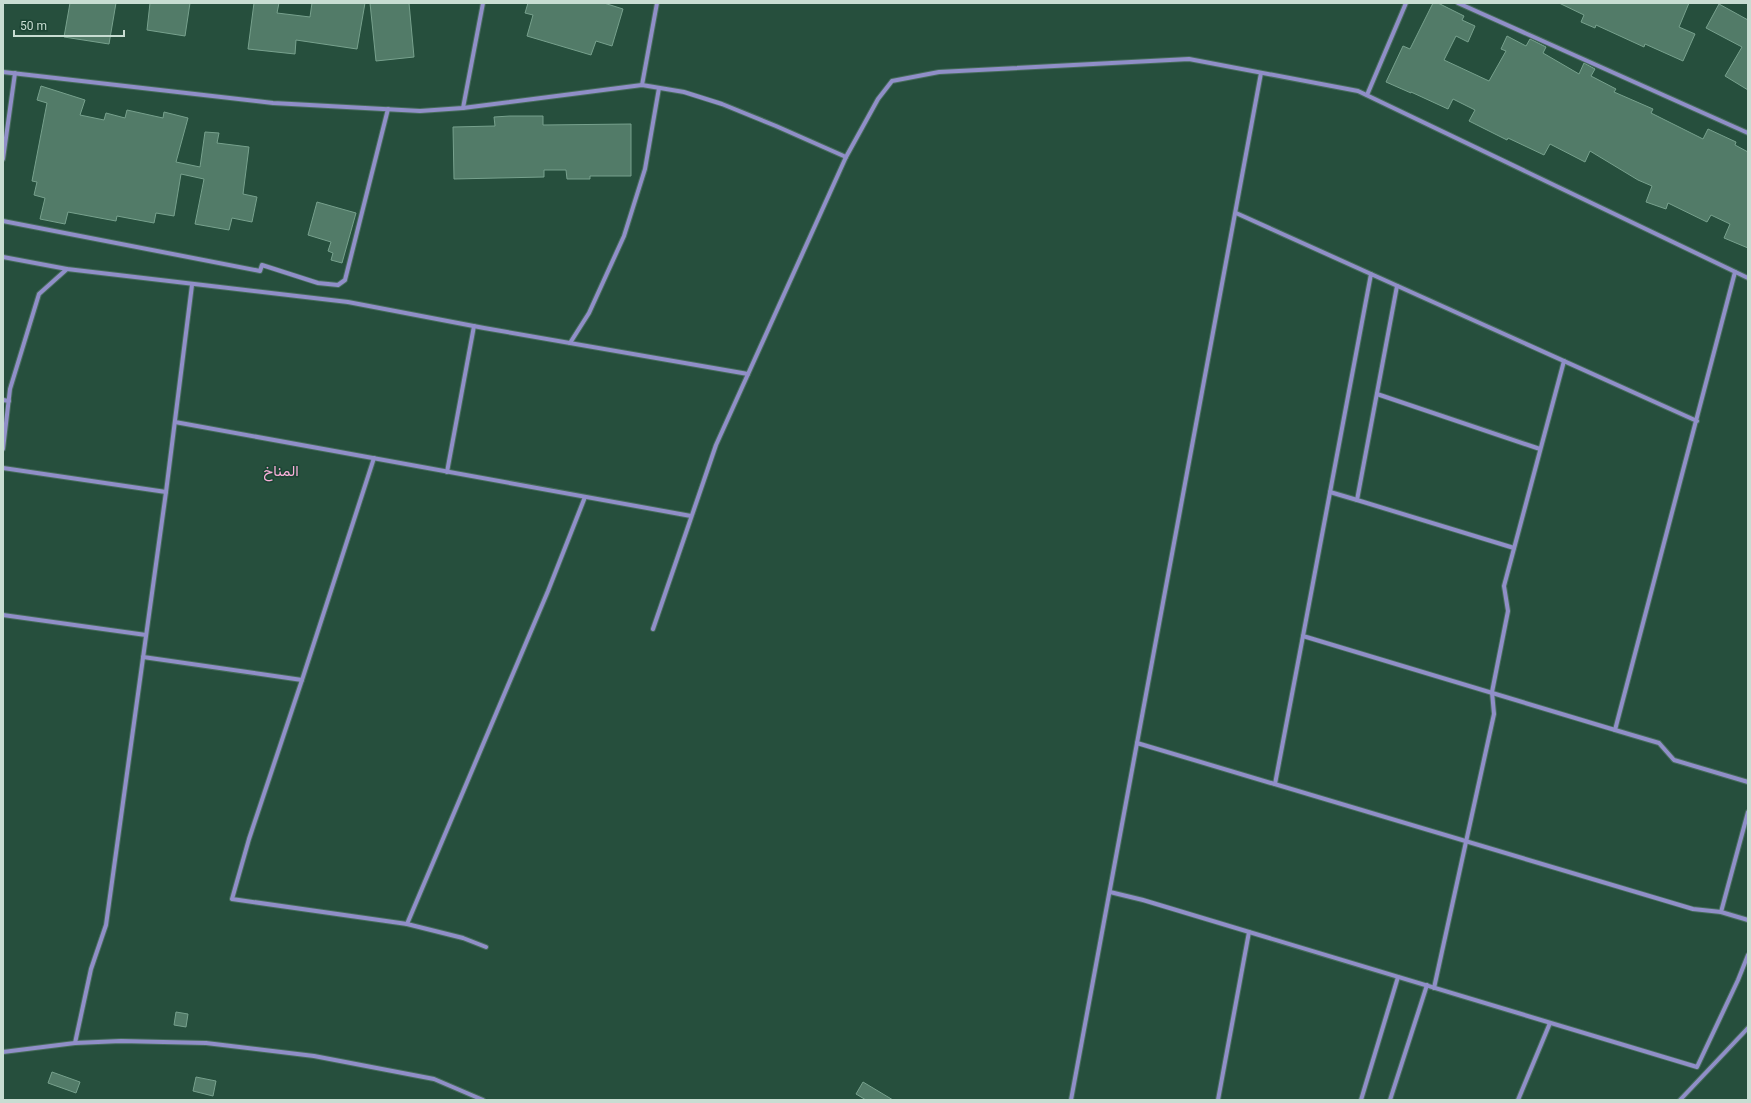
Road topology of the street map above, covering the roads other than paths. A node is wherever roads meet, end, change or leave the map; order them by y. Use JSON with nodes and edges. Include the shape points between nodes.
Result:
{"nodes":[{"id":1,"x":483,"y":3,"type":"edge"},
{"id":2,"x":657,"y":3,"type":"edge"},
{"id":3,"x":1406,"y":3,"type":"edge"},
{"id":4,"x":1458,"y":3,"type":"edge"},
{"id":5,"x":3,"y":72,"type":"edge"},
{"id":6,"x":15,"y":73,"type":"junction"},
{"id":7,"x":1261,"y":73,"type":"junction"},
{"id":8,"x":642,"y":85,"type":"junction"},
{"id":9,"x":659,"y":88,"type":"junction"},
{"id":10,"x":1367,"y":95,"type":"junction"},
{"id":11,"x":463,"y":108,"type":"junction"},
{"id":12,"x":388,"y":109,"type":"junction"},
{"id":13,"x":1748,"y":133,"type":"edge"},
{"id":14,"x":846,"y":157,"type":"junction"},
{"id":15,"x":3,"y":159,"type":"edge"},
{"id":16,"x":1236,"y":213,"type":"junction"},
{"id":17,"x":3,"y":221,"type":"edge"},
{"id":18,"x":3,"y":257,"type":"edge"},
{"id":19,"x":67,"y":269,"type":"junction"},
{"id":20,"x":1735,"y":272,"type":"junction"},
{"id":21,"x":1371,"y":274,"type":"junction"},
{"id":22,"x":1748,"y":278,"type":"edge"},
{"id":23,"x":192,"y":285,"type":"junction"},
{"id":24,"x":1397,"y":286,"type":"junction"},
{"id":25,"x":474,"y":326,"type":"junction"},
{"id":26,"x":570,"y":343,"type":"junction"},
{"id":27,"x":1564,"y":360,"type":"junction"},
{"id":28,"x":748,"y":374,"type":"junction"},
{"id":29,"x":1377,"y":394,"type":"junction"},
{"id":30,"x":3,"y":400,"type":"edge"},
{"id":31,"x":9,"y":401,"type":"junction"},
{"id":32,"x":1697,"y":420,"type":"junction"},
{"id":33,"x":175,"y":422,"type":"junction"},
{"id":34,"x":3,"y":449,"type":"edge"},
{"id":35,"x":1540,"y":449,"type":"junction"},
{"id":36,"x":374,"y":458,"type":"junction"},
{"id":37,"x":3,"y":468,"type":"edge"},
{"id":38,"x":447,"y":472,"type":"junction"},
{"id":39,"x":166,"y":492,"type":"junction"},
{"id":40,"x":1330,"y":492,"type":"junction"},
{"id":41,"x":585,"y":497,"type":"junction"},
{"id":42,"x":1357,"y":500,"type":"junction"},
{"id":43,"x":691,"y":516,"type":"junction"},
{"id":44,"x":1514,"y":548,"type":"junction"},
{"id":45,"x":3,"y":615,"type":"edge"},
{"id":46,"x":653,"y":629,"type":"dead end"},
{"id":47,"x":146,"y":635,"type":"junction"},
{"id":48,"x":1303,"y":636,"type":"junction"},
{"id":49,"x":143,"y":657,"type":"junction"},
{"id":50,"x":302,"y":680,"type":"junction"},
{"id":51,"x":1492,"y":692,"type":"junction"},
{"id":52,"x":1615,"y":730,"type":"junction"},
{"id":53,"x":1137,"y":743,"type":"junction"},
{"id":54,"x":1748,"y":782,"type":"edge"},
{"id":55,"x":1275,"y":784,"type":"junction"},
{"id":56,"x":1748,"y":812,"type":"edge"},
{"id":57,"x":1467,"y":841,"type":"junction"},
{"id":58,"x":1110,"y":892,"type":"junction"},
{"id":59,"x":1721,"y":912,"type":"junction"},
{"id":60,"x":1748,"y":920,"type":"edge"},
{"id":61,"x":407,"y":924,"type":"junction"},
{"id":62,"x":1250,"y":932,"type":"junction"},
{"id":63,"x":486,"y":947,"type":"dead end"},
{"id":64,"x":1748,"y":955,"type":"edge"},
{"id":65,"x":1398,"y":977,"type":"junction"},
{"id":66,"x":1427,"y":986,"type":"junction"},
{"id":67,"x":1434,"y":988,"type":"junction"},
{"id":68,"x":1550,"y":1023,"type":"junction"},
{"id":69,"x":1748,"y":1028,"type":"edge"},
{"id":70,"x":75,"y":1043,"type":"junction"},
{"id":71,"x":3,"y":1052,"type":"edge"},
{"id":72,"x":483,"y":1100,"type":"edge"},
{"id":73,"x":1071,"y":1100,"type":"edge"},
{"id":74,"x":1218,"y":1100,"type":"edge"},
{"id":75,"x":1361,"y":1100,"type":"edge"},
{"id":76,"x":1390,"y":1100,"type":"edge"},
{"id":77,"x":1518,"y":1100,"type":"edge"},
{"id":78,"x":1680,"y":1100,"type":"edge"}],
"edges":[{"from":1,"to":11,"type":"street"},
{"from":2,"to":8,"type":"street"},
{"from":3,"to":10,"type":"street"},
{"from":4,"to":13,"type":"street"},
{"from":5,"to":6,"type":"street"},
{"from":6,"to":12,"type":"street","via":[[273,103]]},
{"from":6,"to":15,"type":"street"},
{"from":7,"to":10,"type":"street","via":[[1358,91]]},
{"from":7,"to":14,"type":"street","via":[[1189,60],[939,72],[892,81],[878,99]]},
{"from":7,"to":16,"type":"street"},
{"from":8,"to":9,"type":"street"},
{"from":8,"to":11,"type":"street"},
{"from":9,"to":14,"type":"street","via":[[684,92],[722,104]]},
{"from":9,"to":26,"type":"street","via":[[645,169],[624,236],[589,313]]},
{"from":10,"to":20,"type":"street"},
{"from":11,"to":12,"type":"street","via":[[420,111]]},
{"from":12,"to":17,"type":"street","via":[[345,280],[338,285],[318,283],[262,265],[260,271]]},
{"from":14,"to":28,"type":"street"},
{"from":16,"to":21,"type":"street"},
{"from":16,"to":53,"type":"street"},
{"from":18,"to":19,"type":"street"},
{"from":19,"to":23,"type":"street"},
{"from":19,"to":31,"type":"street","via":[[39,294],[10,389]]},
{"from":20,"to":22,"type":"street"},
{"from":20,"to":32,"type":"street"},
{"from":21,"to":24,"type":"street"},
{"from":21,"to":40,"type":"street"},
{"from":23,"to":25,"type":"street","via":[[348,302]]},
{"from":23,"to":33,"type":"street"},
{"from":24,"to":27,"type":"street"},
{"from":24,"to":29,"type":"street"},
{"from":25,"to":26,"type":"street"},
{"from":25,"to":38,"type":"street"},
{"from":26,"to":28,"type":"street"},
{"from":27,"to":32,"type":"street"},
{"from":27,"to":35,"type":"street"},
{"from":28,"to":43,"type":"street","via":[[716,445]]},
{"from":29,"to":35,"type":"street"},
{"from":29,"to":42,"type":"street"},
{"from":30,"to":31,"type":"street"},
{"from":31,"to":34,"type":"street"},
{"from":32,"to":52,"type":"street"},
{"from":33,"to":36,"type":"street"},
{"from":33,"to":39,"type":"street"},
{"from":35,"to":44,"type":"street"},
{"from":36,"to":38,"type":"street"},
{"from":36,"to":50,"type":"street"},
{"from":37,"to":39,"type":"street"},
{"from":38,"to":41,"type":"street"},
{"from":39,"to":47,"type":"street"},
{"from":40,"to":42,"type":"street"},
{"from":40,"to":48,"type":"street"},
{"from":41,"to":43,"type":"street"},
{"from":41,"to":61,"type":"street"},
{"from":42,"to":44,"type":"street"},
{"from":43,"to":46,"type":"street"},
{"from":44,"to":51,"type":"street","via":[[1504,586],[1508,611]]},
{"from":45,"to":47,"type":"street"},
{"from":47,"to":49,"type":"street"},
{"from":48,"to":51,"type":"street"},
{"from":48,"to":55,"type":"street"},
{"from":49,"to":50,"type":"street"},
{"from":49,"to":70,"type":"street","via":[[106,925],[90,969]]},
{"from":50,"to":61,"type":"street","via":[[232,899]]},
{"from":51,"to":52,"type":"street"},
{"from":51,"to":57,"type":"street","via":[[1494,714]]},
{"from":52,"to":54,"type":"street","via":[[1659,743],[1674,760]]},
{"from":53,"to":55,"type":"street"},
{"from":53,"to":58,"type":"street"},
{"from":55,"to":57,"type":"street"},
{"from":56,"to":59,"type":"street"},
{"from":57,"to":59,"type":"street","via":[[1693,909]]},
{"from":57,"to":67,"type":"street"},
{"from":58,"to":62,"type":"street"},
{"from":58,"to":73,"type":"street"},
{"from":59,"to":60,"type":"street"},
{"from":61,"to":63,"type":"street","via":[[463,938]]},
{"from":62,"to":65,"type":"street"},
{"from":62,"to":74,"type":"street"},
{"from":64,"to":68,"type":"street","via":[[1697,1067]]},
{"from":65,"to":66,"type":"street"},
{"from":65,"to":75,"type":"street"},
{"from":66,"to":67,"type":"street"},
{"from":66,"to":76,"type":"street"},
{"from":67,"to":68,"type":"street"},
{"from":68,"to":77,"type":"street"},
{"from":69,"to":78,"type":"street"},
{"from":70,"to":71,"type":"street"},
{"from":70,"to":72,"type":"street","via":[[206,1043],[314,1056],[434,1079]]}]}
